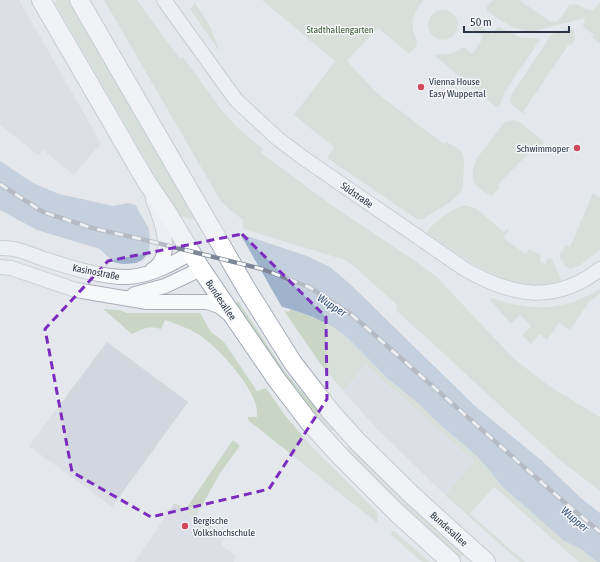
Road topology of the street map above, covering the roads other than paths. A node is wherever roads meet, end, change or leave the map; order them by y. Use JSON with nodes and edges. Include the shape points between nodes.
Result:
{"nodes":[{"id":1,"x":79,"y":0,"type":"edge"},
{"id":2,"x":164,"y":0,"type":"edge"},
{"id":3,"x":44,"y":2,"type":"edge"},
{"id":4,"x":162,"y":211,"type":"junction"},
{"id":5,"x":212,"y":231,"type":"junction"},
{"id":6,"x":4,"y":245,"type":"edge"},
{"id":7,"x":191,"y":253,"type":"junction"},
{"id":8,"x":227,"y":255,"type":"junction"},
{"id":9,"x":4,"y":267,"type":"edge"},
{"id":10,"x":200,"y":269,"type":"junction"},
{"id":11,"x":600,"y":269,"type":"edge"},
{"id":12,"x":146,"y":273,"type":"junction"},
{"id":13,"x":129,"y":299,"type":"junction"},
{"id":14,"x":234,"y":319,"type":"junction"},
{"id":15,"x":357,"y":440,"type":"junction"},
{"id":16,"x":341,"y":457,"type":"junction"},
{"id":17,"x":472,"y":555,"type":"edge"},
{"id":18,"x":451,"y":562,"type":"edge"},
{"id":19,"x":486,"y":562,"type":"edge"}],
"edges":[{"from":1,"to":5,"type":"main road","name":"Bundesallee"},
{"from":2,"to":11,"type":"street","name":"Südstraße","via":[[236,100],[272,133],[302,157],[463,268],[506,288],[522,292],[554,292],[584,281]]},
{"from":3,"to":4,"type":"main road","name":"Bundesallee"},
{"from":4,"to":7,"type":"main road","name":"Bundesallee"},
{"from":4,"to":12,"type":"street","via":[[164,255],[157,267]]},
{"from":5,"to":7,"type":"main road"},
{"from":5,"to":8,"type":"main road","name":"Bundesallee"},
{"from":6,"to":12,"type":"street","name":"Kasinostraße","via":[[64,265],[108,276],[129,277]]},
{"from":7,"to":10,"type":"main road","name":"Bundesallee"},
{"from":7,"to":12,"type":"street","name":"Kasinostraße"},
{"from":8,"to":10,"type":"main road"},
{"from":8,"to":15,"type":"main road","name":"Bundesallee","via":[[293,363],[331,412]]},
{"from":9,"to":13,"type":"street","name":"Kasinostraße","via":[[76,290]]},
{"from":10,"to":13,"type":"street","via":[[165,286],[135,294]]},
{"from":10,"to":14,"type":"main road","name":"Bundesallee"},
{"from":13,"to":14,"type":"street","name":"Kasinostraße","via":[[147,302],[207,302],[219,306]]},
{"from":14,"to":16,"type":"main road","name":"Bundesallee","via":[[294,403]]},
{"from":15,"to":16,"type":"main road","via":[[345,436],[338,441],[336,446]]},
{"from":15,"to":17,"type":"main road","name":"Bundesallee"},
{"from":16,"to":18,"type":"main road","name":"Bundesallee"},
{"from":17,"to":19,"type":"main road","name":"Bundesallee"}]}
